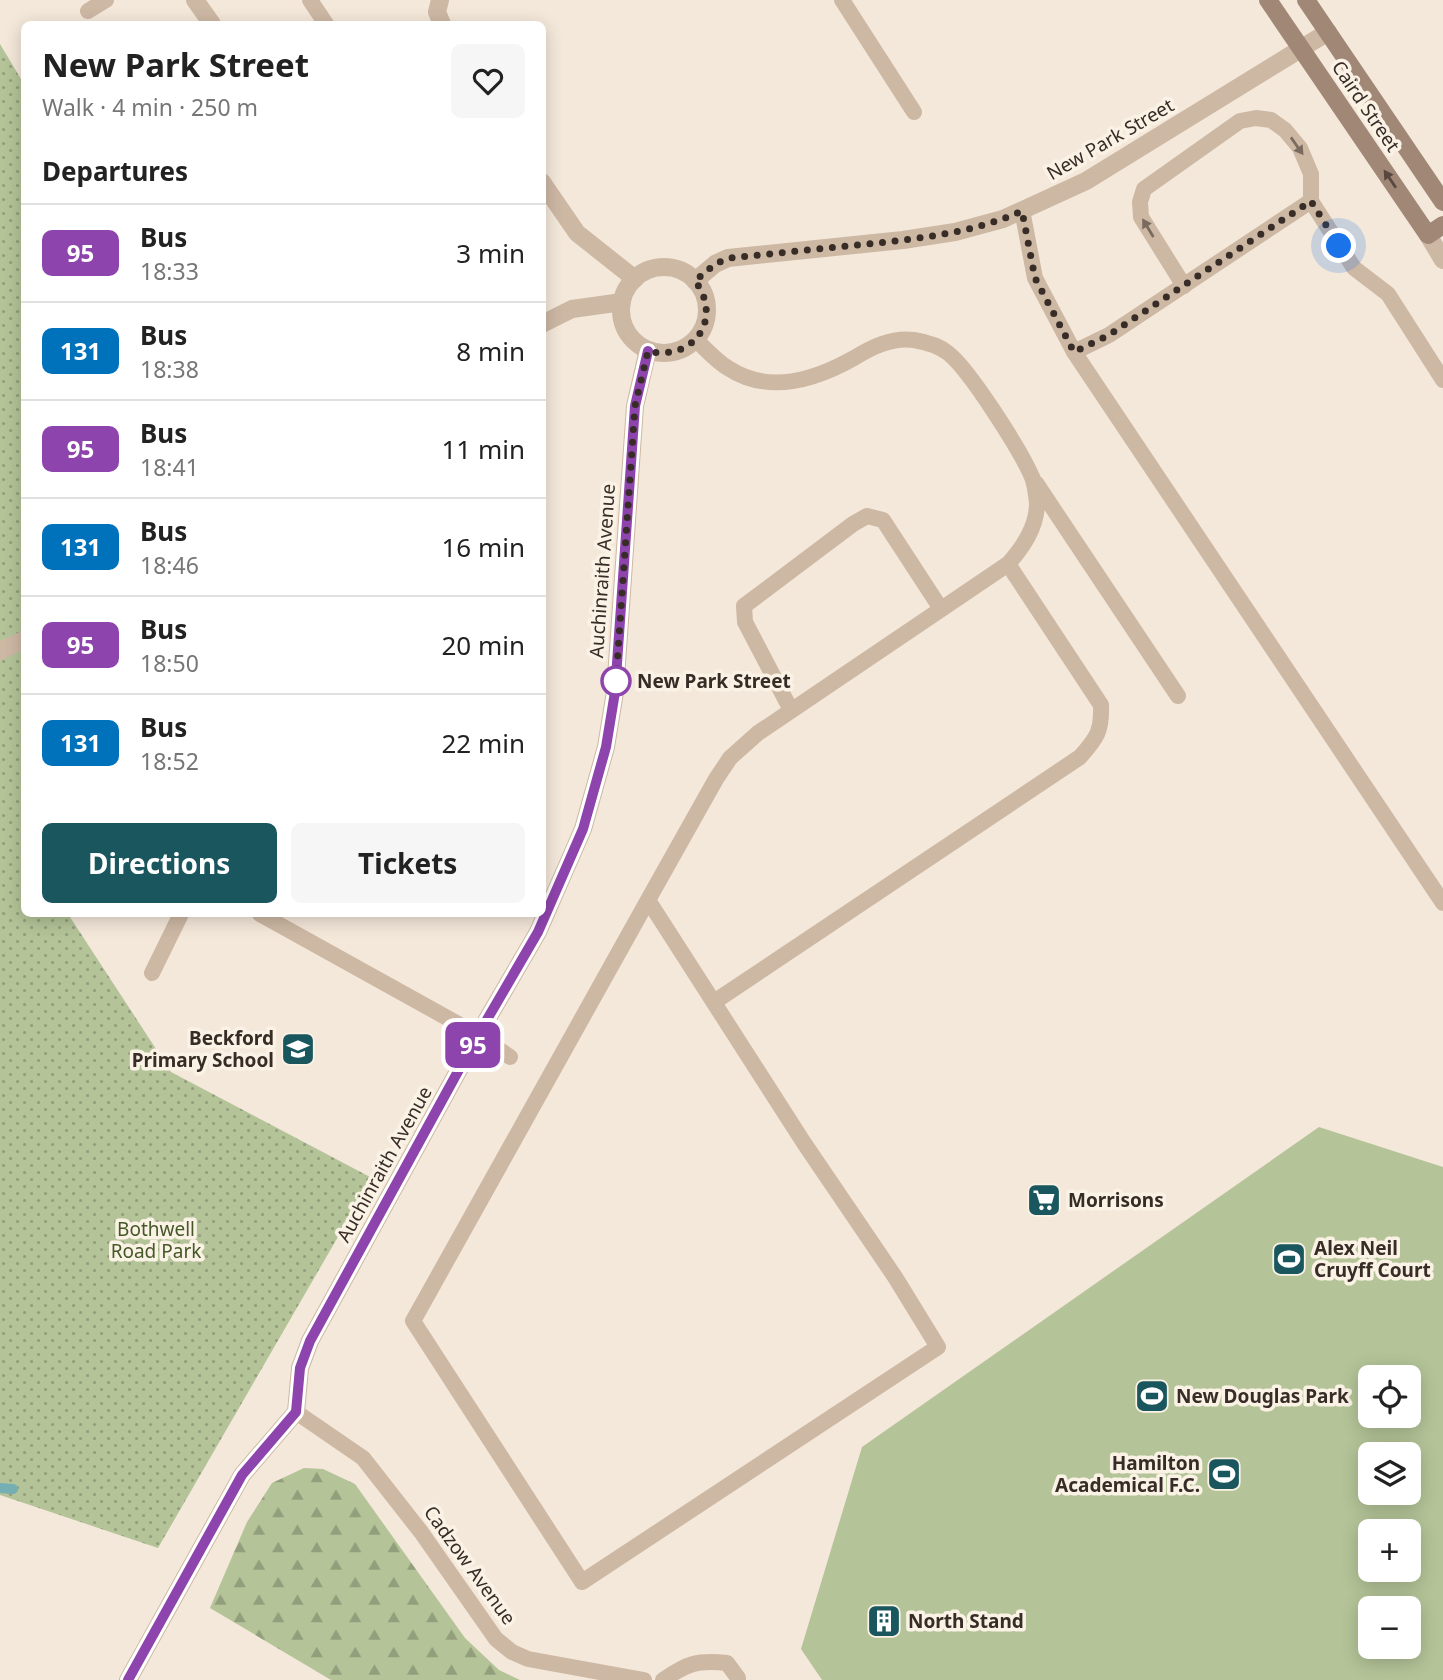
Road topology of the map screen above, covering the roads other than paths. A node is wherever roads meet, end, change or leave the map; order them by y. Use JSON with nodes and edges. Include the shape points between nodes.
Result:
{"nodes":[{"id":1,"x":106,"y":0,"type":"edge"},
{"id":2,"x":195,"y":0,"type":"edge"},
{"id":3,"x":310,"y":0,"type":"edge"},
{"id":4,"x":440,"y":0,"type":"edge"},
{"id":5,"x":842,"y":0,"type":"edge"},
{"id":6,"x":1268,"y":0,"type":"edge"},
{"id":7,"x":1306,"y":0,"type":"edge"},
{"id":8,"x":88,"y":11,"type":"dead end"},
{"id":9,"x":210,"y":21,"type":"edge"},
{"id":10,"x":324,"y":21,"type":"edge"},
{"id":11,"x":441,"y":21,"type":"edge"},
{"id":12,"x":1328,"y":32,"type":"junction"},
{"id":13,"x":1301,"y":48,"type":"junction"},
{"id":14,"x":914,"y":112,"type":"dead end"},
{"id":15,"x":546,"y":188,"type":"edge"},
{"id":16,"x":1311,"y":201,"type":"junction"},
{"id":17,"x":1443,"y":202,"type":"edge"},
{"id":18,"x":1022,"y":211,"type":"junction"},
{"id":19,"x":1436,"y":230,"type":"edge"},
{"id":20,"x":1443,"y":260,"type":"edge"},
{"id":21,"x":635,"y":279,"type":"junction"},
{"id":22,"x":695,"y":281,"type":"junction"},
{"id":23,"x":1184,"y":286,"type":"junction"},
{"id":24,"x":622,"y":302,"type":"junction"},
{"id":25,"x":546,"y":322,"type":"edge"},
{"id":26,"x":696,"y":340,"type":"junction"},
{"id":27,"x":648,"y":351,"type":"junction"},
{"id":28,"x":1074,"y":352,"type":"junction"},
{"id":29,"x":1443,"y":380,"type":"edge"},
{"id":30,"x":1034,"y":480,"type":"junction"},
{"id":31,"x":1008,"y":564,"type":"junction"},
{"id":32,"x":942,"y":609,"type":"junction"},
{"id":33,"x":21,"y":641,"type":"edge"},
{"id":34,"x":0,"y":651,"type":"edge"},
{"id":35,"x":1178,"y":696,"type":"dead end"},
{"id":36,"x":791,"y":710,"type":"junction"},
{"id":37,"x":648,"y":900,"type":"junction"},
{"id":38,"x":1443,"y":903,"type":"edge"},
{"id":39,"x":546,"y":914,"type":"edge"},
{"id":40,"x":180,"y":917,"type":"edge"},
{"id":41,"x":265,"y":917,"type":"edge"},
{"id":42,"x":545,"y":917,"type":"edge"},
{"id":43,"x":152,"y":973,"type":"dead end"},
{"id":44,"x":714,"y":1002,"type":"junction"},
{"id":45,"x":478,"y":1035,"type":"junction"},
{"id":46,"x":510,"y":1057,"type":"dead end"},
{"id":47,"x":296,"y":1412,"type":"junction"},
{"id":48,"x":738,"y":1678,"type":"dead end"},
{"id":49,"x":128,"y":1680,"type":"edge"},
{"id":50,"x":644,"y":1680,"type":"edge"},
{"id":51,"x":663,"y":1680,"type":"edge"}],
"edges":[{"from":1,"to":8,"type":"lane"},
{"from":2,"to":9,"type":"street"},
{"from":3,"to":10,"type":"lane"},
{"from":4,"to":11,"type":"street"},
{"from":5,"to":14,"type":"lane"},
{"from":6,"to":13,"type":"street","name":"Caird Street"},
{"from":7,"to":12,"type":"street","name":"Caird Street"},
{"from":12,"to":13,"type":"street","name":"New Park Street"},
{"from":12,"to":17,"type":"street","name":"Caird Street"},
{"from":13,"to":18,"type":"street","name":"New Park Street","via":[[1086,181]]},
{"from":19,"to":13,"type":"street","name":"Caird Street","one_way":true},
{"from":15,"to":21,"type":"street","via":[[578,233]]},
{"from":16,"to":23,"type":"lane"},
{"from":23,"to":16,"type":"lane","one_way":true,"via":[[1141,217],[1140,202],[1144,189],[1227,129],[1256,118],[1271,120],[1285,130],[1300,148],[1311,174]]},
{"from":16,"to":29,"type":"lane","via":[[1354,268],[1388,294]]},
{"from":18,"to":22,"type":"street","name":"New Park Street","via":[[955,232],[729,258]]},
{"from":18,"to":28,"type":"lane","via":[[1035,278]]},
{"from":19,"to":20,"type":"street"},
{"from":21,"to":22,"type":"street","via":[[651,269],[671,268]]},
{"from":21,"to":24,"type":"street"},
{"from":22,"to":26,"type":"street","via":[[707,310]]},
{"from":23,"to":28,"type":"lane"},
{"from":24,"to":25,"type":"street","via":[[572,309]]},
{"from":24,"to":27,"type":"street","via":[[626,331]]},
{"from":26,"to":27,"type":"street","via":[[679,351]]},
{"from":26,"to":30,"type":"lane","via":[[727,368],[761,381],[784,383],[807,380],[891,341],[912,339],[930,344],[963,368]]},
{"from":27,"to":39,"type":"street","name":"Auchinraith Avenue","via":[[635,406],[615,692],[606,747],[583,829]]},
{"from":28,"to":38,"type":"lane"},
{"from":30,"to":31,"type":"lane","via":[[1037,505],[1033,527]]},
{"from":30,"to":35,"type":"lane"},
{"from":31,"to":32,"type":"lane"},
{"from":31,"to":44,"type":"lane","via":[[1101,705],[1102,725],[1094,742],[1080,757]]},
{"from":32,"to":36,"type":"lane"},
{"from":32,"to":36,"type":"lane","via":[[883,520],[867,516],[853,524],[744,606],[745,622]]},
{"from":33,"to":34,"type":"street"},
{"from":36,"to":37,"type":"lane","via":[[730,758]]},
{"from":37,"to":44,"type":"lane"},
{"from":37,"to":44,"type":"lane","via":[[413,1321],[582,1583],[939,1347]]},
{"from":40,"to":43,"type":"lane"},
{"from":41,"to":45,"type":"lane"},
{"from":42,"to":45,"type":"street","name":"Auchinraith Avenue"},
{"from":45,"to":46,"type":"lane"},
{"from":45,"to":47,"type":"street","name":"Auchinraith Avenue","via":[[310,1341],[300,1368]]},
{"from":47,"to":49,"type":"street","via":[[242,1475]]},
{"from":47,"to":50,"type":"lane","name":"Cadzow Avenue","via":[[363,1458],[496,1639],[512,1652],[528,1659]]},
{"from":48,"to":51,"type":"lane","via":[[727,1663],[701,1661],[684,1665]]}]}
